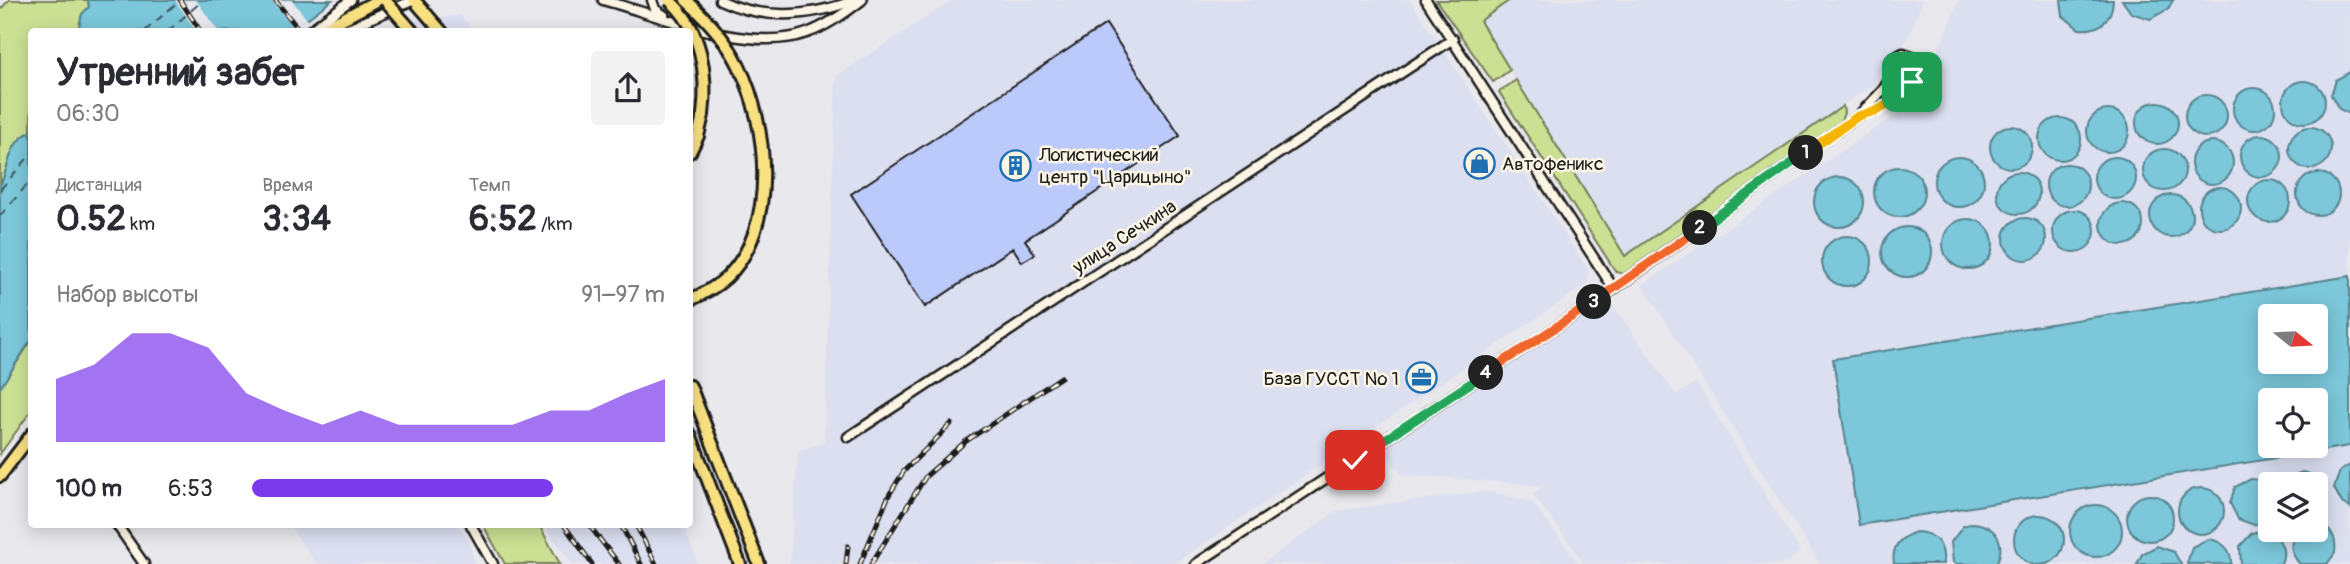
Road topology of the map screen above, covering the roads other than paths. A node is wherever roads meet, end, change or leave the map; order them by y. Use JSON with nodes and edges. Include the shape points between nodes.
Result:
{"nodes":[{"id":1,"x":351,"y":0,"type":"edge"},
{"id":2,"x":379,"y":0,"type":"edge"},
{"id":3,"x":385,"y":0,"type":"edge"},
{"id":4,"x":414,"y":0,"type":"edge"},
{"id":5,"x":603,"y":0,"type":"edge"},
{"id":6,"x":652,"y":0,"type":"edge"},
{"id":7,"x":668,"y":0,"type":"edge"},
{"id":8,"x":686,"y":0,"type":"edge"},
{"id":9,"x":720,"y":0,"type":"edge"},
{"id":10,"x":855,"y":0,"type":"edge"},
{"id":11,"x":862,"y":0,"type":"edge"},
{"id":12,"x":1426,"y":0,"type":"edge"},
{"id":13,"x":676,"y":20,"type":"junction"},
{"id":14,"x":313,"y":28,"type":"edge"},
{"id":15,"x":326,"y":28,"type":"edge"},
{"id":16,"x":348,"y":28,"type":"edge"},
{"id":17,"x":400,"y":28,"type":"edge"},
{"id":18,"x":410,"y":28,"type":"edge"},
{"id":19,"x":438,"y":28,"type":"edge"},
{"id":20,"x":690,"y":28,"type":"edge"},
{"id":21,"x":693,"y":34,"type":"edge"},
{"id":22,"x":1453,"y":39,"type":"junction"},
{"id":23,"x":1858,"y":116,"type":"junction"},
{"id":24,"x":693,"y":146,"type":"edge"},
{"id":25,"x":1614,"y":289,"type":"junction"},
{"id":26,"x":693,"y":298,"type":"edge"},
{"id":27,"x":693,"y":394,"type":"edge"},
{"id":28,"x":848,"y":437,"type":"dead end"},
{"id":29,"x":28,"y":439,"type":"edge"},
{"id":30,"x":693,"y":442,"type":"edge"},
{"id":31,"x":0,"y":476,"type":"edge"},
{"id":32,"x":119,"y":528,"type":"edge"},
{"id":33,"x":473,"y":528,"type":"edge"},
{"id":34,"x":738,"y":559,"type":"edge"},
{"id":35,"x":144,"y":564,"type":"edge"},
{"id":36,"x":493,"y":564,"type":"edge"},
{"id":37,"x":759,"y":564,"type":"edge"},
{"id":38,"x":1196,"y":564,"type":"edge"}],
"edges":[{"from":1,"to":14,"type":"street"},
{"from":2,"to":15,"type":"main road"},
{"from":2,"to":17,"type":"main road"},
{"from":3,"to":18,"type":"main road","bridge":true},
{"from":4,"to":16,"type":"street"},
{"from":4,"to":19,"type":"main road"},
{"from":5,"to":13,"type":"street"},
{"from":6,"to":13,"type":"street","via":[[660,13]]},
{"from":7,"to":20,"type":"main road","bridge":true},
{"from":8,"to":26,"type":"main road","bridge":true,"via":[[722,38],[743,74],[757,114],[764,175],[753,235],[743,257],[727,278]]},
{"from":9,"to":10,"type":"street","via":[[742,10],[780,15],[817,12]]},
{"from":11,"to":13,"type":"street","via":[[808,33],[783,39],[744,38]]},
{"from":12,"to":22,"type":"street"},
{"from":21,"to":24,"type":"main road","bridge":true,"via":[[706,75],[704,116]]},
{"from":22,"to":25,"type":"street"},
{"from":22,"to":28,"type":"street","name":"улица Сечкина"},
{"from":23,"to":23,"type":"street","via":[[1878,110],[1906,89],[1919,70],[1915,57],[1907,53],[1894,58],[1883,90]]},
{"from":23,"to":25,"type":"street"},
{"from":25,"to":38,"type":"street"},
{"from":27,"to":37,"type":"main road"},
{"from":29,"to":31,"type":"main road"},
{"from":30,"to":34,"type":"main road"},
{"from":32,"to":35,"type":"street"},
{"from":33,"to":36,"type":"street"}]}
